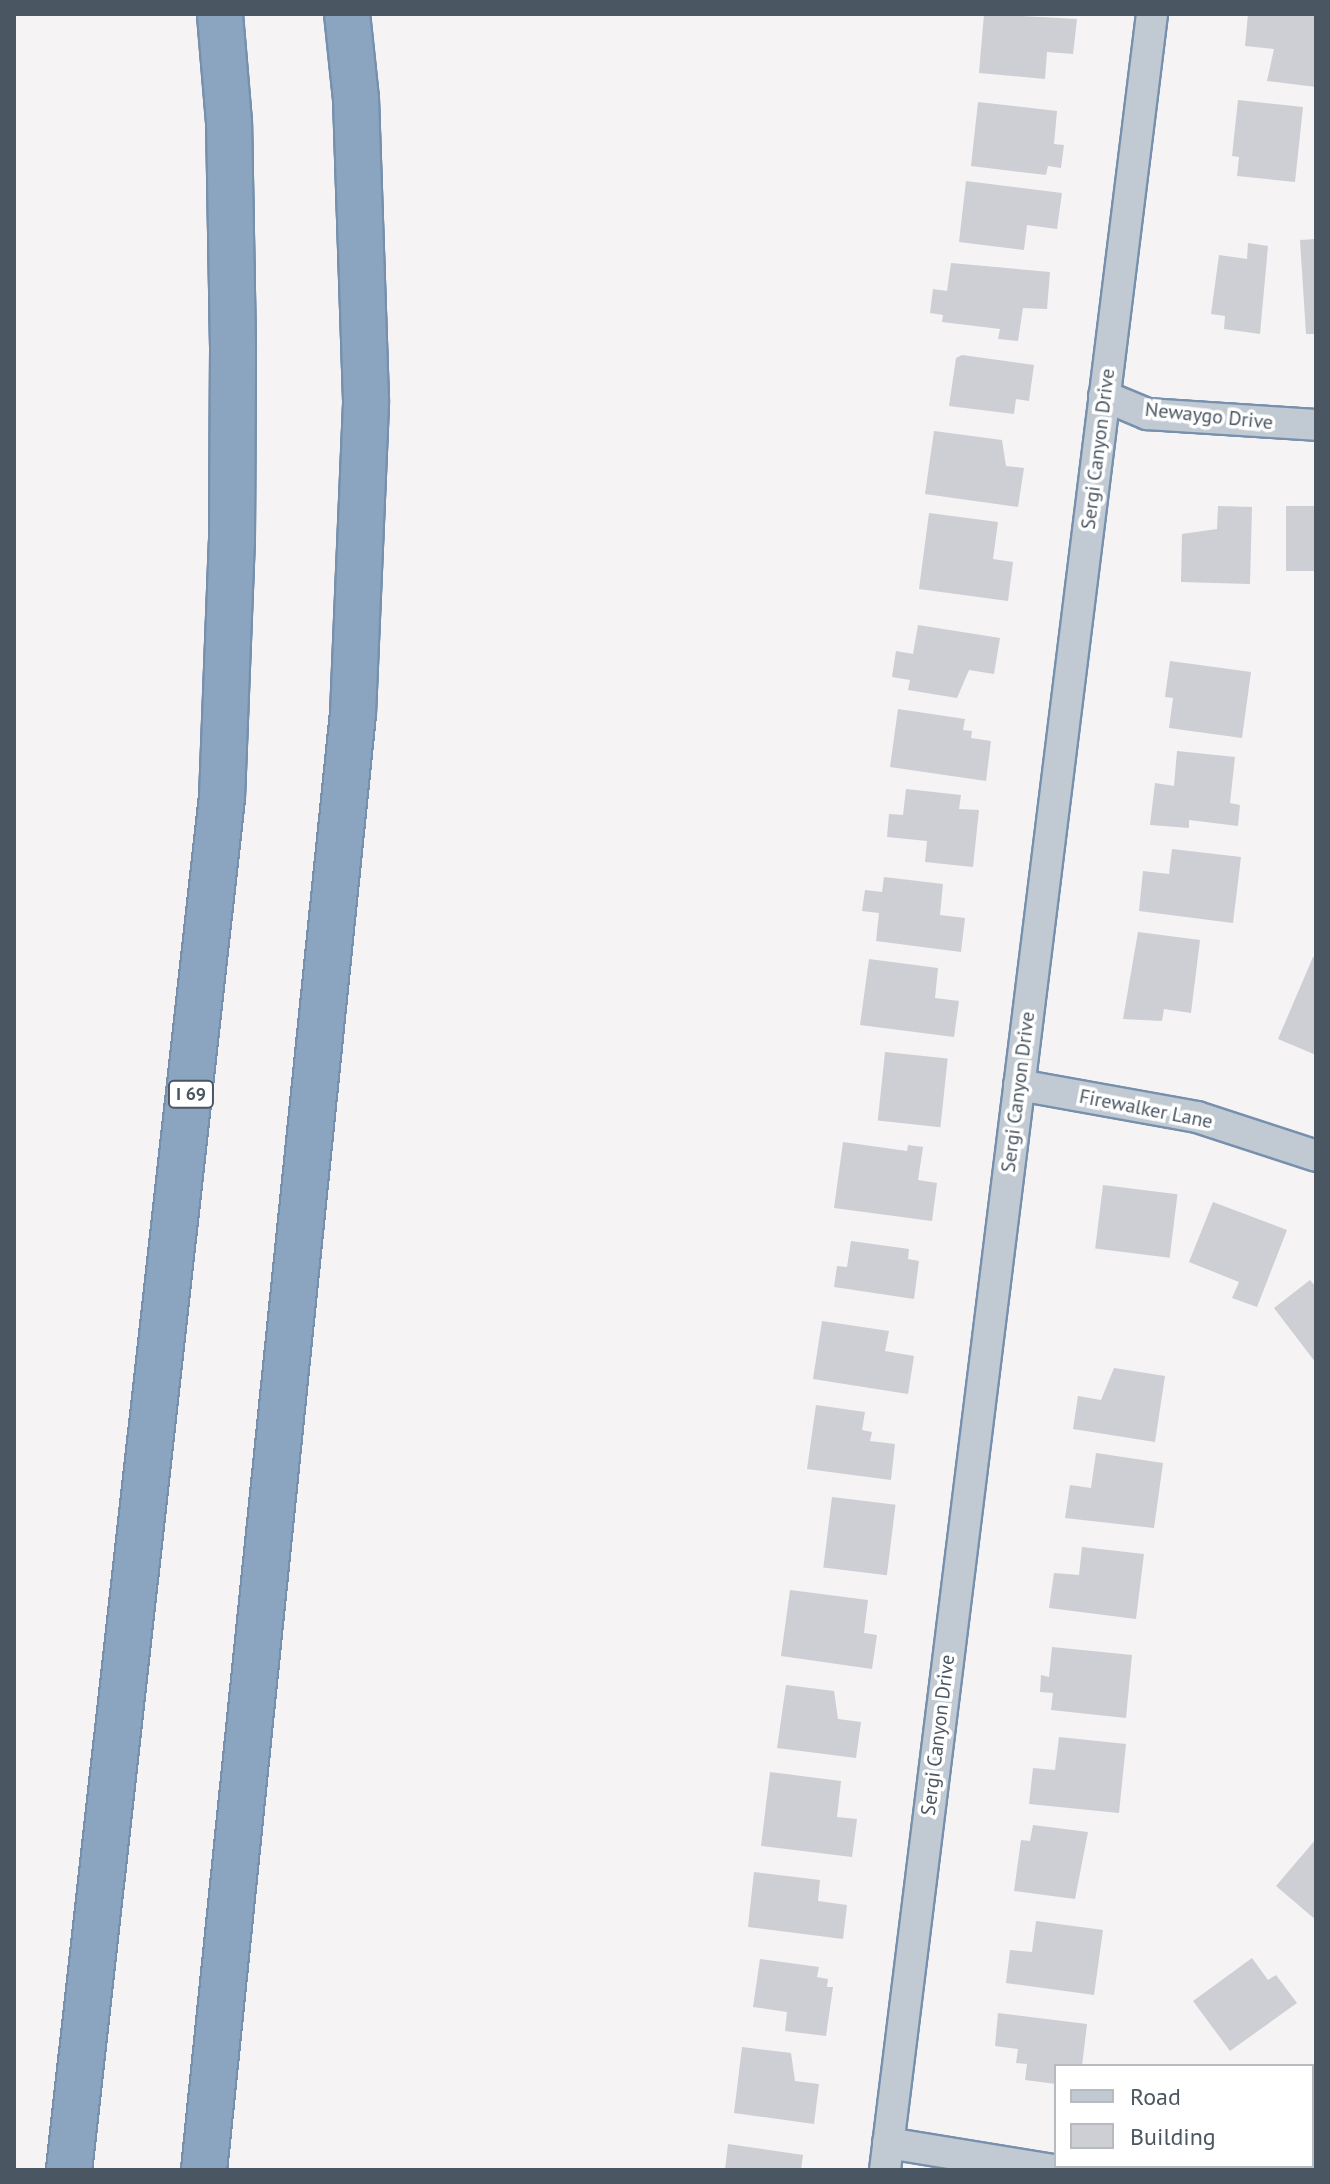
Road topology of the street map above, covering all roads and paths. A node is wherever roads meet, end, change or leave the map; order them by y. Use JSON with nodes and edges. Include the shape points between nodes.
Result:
{"nodes":[{"id":1,"x":220,"y":14,"type":"edge"},
{"id":2,"x":347,"y":14,"type":"edge"},
{"id":3,"x":1152,"y":14,"type":"edge"},
{"id":4,"x":1104,"y":396,"type":"junction"},
{"id":5,"x":1316,"y":425,"type":"edge"},
{"id":6,"x":1019,"y":1085,"type":"junction"},
{"id":7,"x":1316,"y":1156,"type":"edge"},
{"id":8,"x":886,"y":2156,"type":"edge"},
{"id":9,"x":69,"y":2170,"type":"edge"},
{"id":10,"x":204,"y":2170,"type":"edge"},
{"id":11,"x":1052,"y":2170,"type":"edge"}],
"edges":[{"from":1,"to":9,"type":"highway","number":"I 69","via":[[229,122],[233,347],[222,798]]},
{"from":2,"to":10,"type":"highway","via":[[356,99],[366,400],[353,714]]},
{"from":3,"to":4,"type":"street","name":"Sergi Canyon Drive"},
{"from":4,"to":5,"type":"street","name":"Newaygo Drive","via":[[1147,414]]},
{"from":4,"to":6,"type":"street","name":"Sergi Canyon Drive"},
{"from":6,"to":7,"type":"street","name":"Firewalker Lane","via":[[1197,1117]]},
{"from":6,"to":8,"type":"street","name":"Sergi Canyon Drive"},
{"from":8,"to":11,"type":"street"}]}
